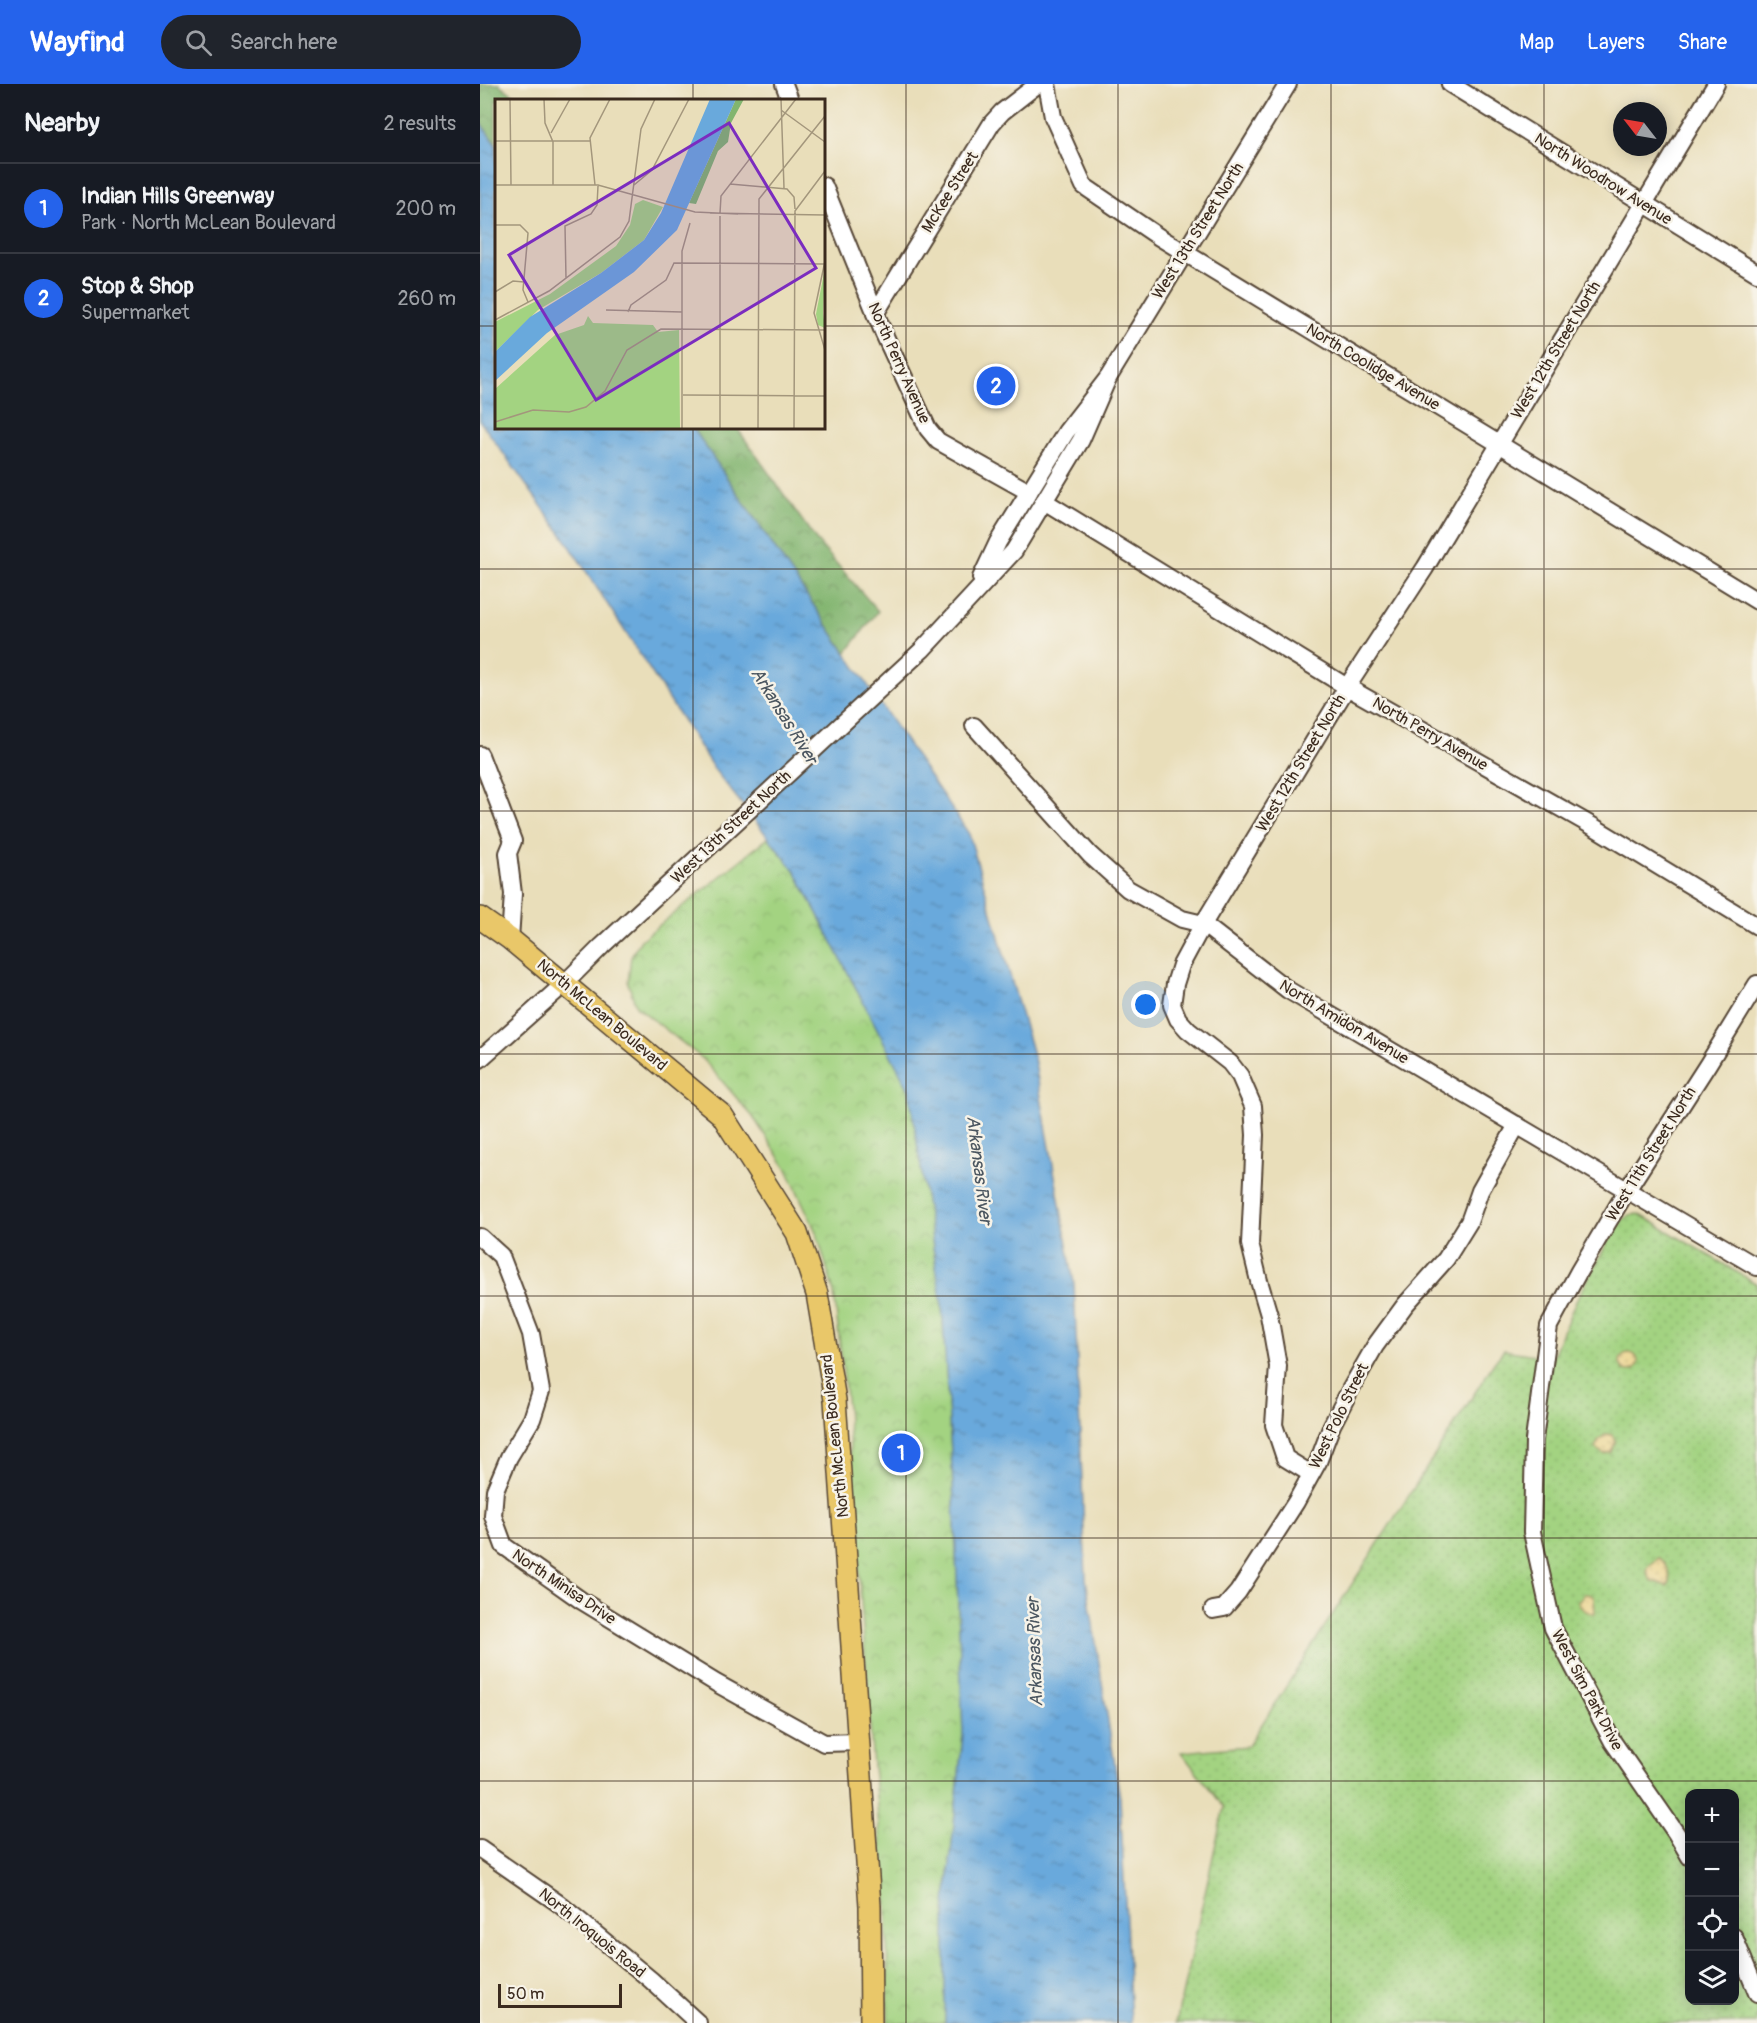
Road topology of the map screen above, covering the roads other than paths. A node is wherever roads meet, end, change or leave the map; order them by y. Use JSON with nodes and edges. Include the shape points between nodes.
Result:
{"nodes":[{"id":1,"x":784,"y":84,"type":"edge"},
{"id":2,"x":1038,"y":84,"type":"edge"},
{"id":3,"x":1047,"y":84,"type":"edge"},
{"id":4,"x":1288,"y":84,"type":"edge"},
{"id":5,"x":1450,"y":84,"type":"edge"},
{"id":6,"x":1716,"y":84,"type":"edge"},
{"id":7,"x":790,"y":99,"type":"edge"},
{"id":8,"x":825,"y":189,"type":"edge"},
{"id":9,"x":1643,"y":204,"type":"junction"},
{"id":10,"x":1185,"y":252,"type":"junction"},
{"id":11,"x":1757,"y":273,"type":"edge"},
{"id":12,"x":875,"y":314,"type":"junction"},
{"id":13,"x":1499,"y":444,"type":"junction"},
{"id":14,"x":1037,"y":497,"type":"junction"},
{"id":15,"x":1757,"y":601,"type":"edge"},
{"id":16,"x":1347,"y":687,"type":"junction"},
{"id":17,"x":974,"y":726,"type":"dead end"},
{"id":18,"x":480,"y":755,"type":"edge"},
{"id":19,"x":480,"y":918,"type":"edge"},
{"id":20,"x":1203,"y":924,"type":"junction"},
{"id":21,"x":1757,"y":926,"type":"edge"},
{"id":22,"x":510,"y":939,"type":"junction"},
{"id":23,"x":564,"y":984,"type":"junction"},
{"id":24,"x":1757,"y":984,"type":"edge"},
{"id":25,"x":480,"y":1059,"type":"edge"},
{"id":26,"x":1517,"y":1125,"type":"junction"},
{"id":27,"x":1627,"y":1190,"type":"junction"},
{"id":28,"x":480,"y":1237,"type":"edge"},
{"id":29,"x":1757,"y":1267,"type":"edge"},
{"id":30,"x":1549,"y":1326,"type":"joint"},
{"id":31,"x":1311,"y":1474,"type":"junction"},
{"id":32,"x":1213,"y":1610,"type":"dead end"},
{"id":33,"x":859,"y":1742,"type":"junction"},
{"id":34,"x":480,"y":1849,"type":"edge"},
{"id":35,"x":1685,"y":1850,"type":"edge"},
{"id":36,"x":1739,"y":1949,"type":"edge"},
{"id":37,"x":1757,"y":1993,"type":"edge"},
{"id":38,"x":698,"y":2023,"type":"edge"},
{"id":39,"x":871,"y":2023,"type":"edge"}],
"edges":[{"from":1,"to":7,"type":"street"},
{"from":2,"to":12,"type":"street","name":"McKee Street","via":[[992,123]]},
{"from":3,"to":10,"type":"street","name":"North Coolidge Avenue","via":[[1053,117],[1084,186]]},
{"from":4,"to":10,"type":"street","name":"West 13th Street North"},
{"from":5,"to":9,"type":"street","name":"North Woodrow Avenue"},
{"from":6,"to":9,"type":"street","name":"West 12th Street North"},
{"from":8,"to":12,"type":"street","name":"North Perry Avenue"},
{"from":9,"to":11,"type":"street","name":"North Woodrow Avenue"},
{"from":9,"to":13,"type":"street","name":"West 12th Street North"},
{"from":10,"to":13,"type":"street","name":"North Coolidge Avenue"},
{"from":10,"to":14,"type":"street","name":"West 13th Street North","via":[[1108,378],[1081,440]]},
{"from":12,"to":14,"type":"street","name":"North Perry Avenue","via":[[928,429],[938,441]]},
{"from":13,"to":15,"type":"street","name":"North Coolidge Avenue"},
{"from":13,"to":16,"type":"street","name":"West 12th Street North","via":[[1425,568]]},
{"from":14,"to":16,"type":"street","name":"North Perry Avenue"},
{"from":14,"to":23,"type":"street","name":"West 13th Street North","via":[[1014,551],[922,650]]},
{"from":16,"to":20,"type":"street","name":"West 12th Street North"},
{"from":16,"to":21,"type":"street","name":"North Perry Avenue","via":[[1594,827]]},
{"from":17,"to":20,"type":"street","name":"North Amidon Avenue","via":[[1090,855],[1128,889],[1182,919]]},
{"from":18,"to":22,"type":"street","via":[[513,841],[508,853],[513,894]]},
{"from":19,"to":22,"type":"main road","name":"North McLean Boulevard"},
{"from":20,"to":26,"type":"street","name":"North Amidon Avenue","via":[[1288,990]]},
{"from":20,"to":31,"type":"street","name":"West 12th Street North","via":[[1181,965],[1172,1005],[1188,1030],[1230,1063],[1253,1106],[1250,1244],[1278,1366],[1274,1425],[1285,1458]]},
{"from":22,"to":23,"type":"main road","name":"North McLean Boulevard"},
{"from":23,"to":25,"type":"street","name":"West 13th Street North"},
{"from":23,"to":33,"type":"main road","name":"North McLean Boulevard","via":[[722,1115],[797,1233],[818,1294],[835,1400]]},
{"from":24,"to":27,"type":"street","name":"West 11th Street North"},
{"from":26,"to":27,"type":"street","name":"North Amidon Avenue"},
{"from":26,"to":31,"type":"street","name":"West Polo Street","via":[[1480,1191],[1469,1222],[1446,1259],[1375,1346]]},
{"from":27,"to":29,"type":"street","name":"North Amidon Avenue"},
{"from":27,"to":30,"type":"street","name":"West 11th Street North"},
{"from":28,"to":33,"type":"street","name":"North Minisa Drive","via":[[501,1256],[531,1334],[541,1391],[532,1419],[495,1490],[493,1516],[504,1546],[582,1601],[824,1743]]},
{"from":30,"to":35,"type":"street","name":"West Sim Park Drive","via":[[1534,1440],[1532,1532],[1553,1628],[1613,1742]]},
{"from":31,"to":32,"type":"street","name":"West Polo Street","via":[[1238,1592],[1224,1608]]},
{"from":33,"to":39,"type":"main road","name":"North McLean Boulevard","via":[[870,1906]]},
{"from":34,"to":38,"type":"street","name":"North Iroquois Road","via":[[558,1903]]},
{"from":36,"to":37,"type":"street"}]}
